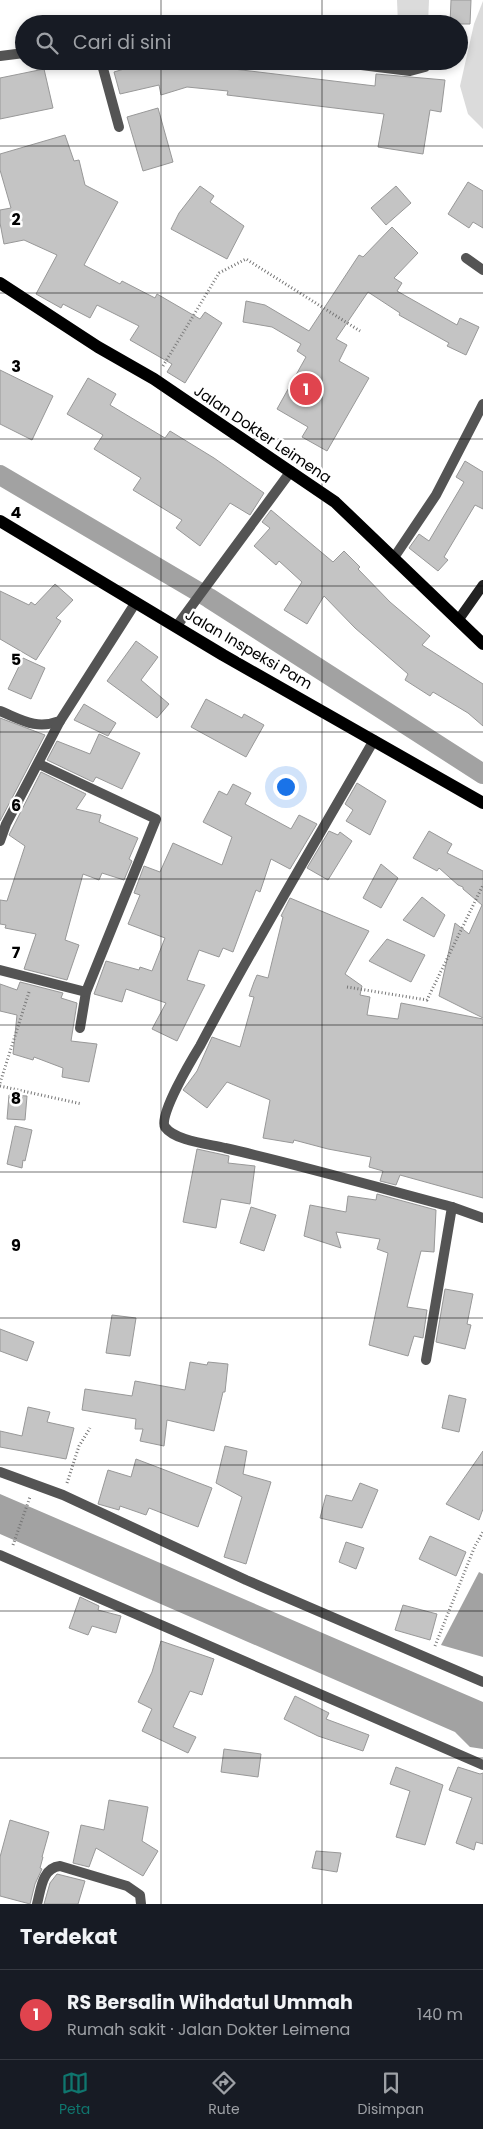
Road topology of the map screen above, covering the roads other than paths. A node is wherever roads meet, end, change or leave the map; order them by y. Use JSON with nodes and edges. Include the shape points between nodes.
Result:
{"nodes":[{"id":1,"x":15,"y":54,"type":"edge"},
{"id":2,"x":0,"y":56,"type":"edge"},
{"id":3,"x":103,"y":70,"type":"edge"},
{"id":4,"x":119,"y":128,"type":"dead end"},
{"id":5,"x":466,"y":258,"type":"dead end"},
{"id":6,"x":483,"y":270,"type":"edge"},
{"id":7,"x":0,"y":282,"type":"edge"},
{"id":8,"x":483,"y":404,"type":"edge"},
{"id":9,"x":291,"y":471,"type":"junction"},
{"id":10,"x":0,"y":521,"type":"edge"},
{"id":11,"x":392,"y":559,"type":"junction"},
{"id":12,"x":483,"y":585,"type":"edge"},
{"id":13,"x":136,"y":602,"type":"junction"},
{"id":14,"x":459,"y":619,"type":"junction"},
{"id":15,"x":176,"y":627,"type":"junction"},
{"id":16,"x":483,"y":644,"type":"edge"},
{"id":17,"x":0,"y":711,"type":"edge"},
{"id":18,"x":60,"y":721,"type":"junction"},
{"id":19,"x":374,"y":740,"type":"junction"},
{"id":20,"x":38,"y":764,"type":"junction"},
{"id":21,"x":483,"y":803,"type":"edge"},
{"id":22,"x":1,"y":837,"type":"edge"},
{"id":23,"x":0,"y":970,"type":"edge"},
{"id":24,"x":86,"y":992,"type":"junction"},
{"id":25,"x":80,"y":1028,"type":"dead end"},
{"id":26,"x":452,"y":1207,"type":"junction"},
{"id":27,"x":483,"y":1218,"type":"edge"},
{"id":28,"x":426,"y":1360,"type":"dead end"},
{"id":29,"x":0,"y":1472,"type":"edge"},
{"id":30,"x":0,"y":1555,"type":"edge"},
{"id":31,"x":483,"y":1682,"type":"edge"},
{"id":32,"x":483,"y":1765,"type":"edge"},
{"id":33,"x":37,"y":1904,"type":"edge"},
{"id":34,"x":141,"y":1904,"type":"edge"}],
"edges":[{"from":1,"to":2,"type":"street"},
{"from":3,"to":4,"type":"street"},
{"from":5,"to":6,"type":"street"},
{"from":7,"to":9,"type":"main road","name":"Jalan Dokter Leimena","via":[[98,347],[154,379]]},
{"from":8,"to":11,"type":"street","via":[[436,495]]},
{"from":9,"to":11,"type":"main road","name":"Jalan Dokter Leimena","via":[[335,502]]},
{"from":9,"to":15,"type":"street"},
{"from":10,"to":13,"type":"main road","name":"Jalan Inspeksi Pam"},
{"from":11,"to":14,"type":"main road","name":"Jalan Dokter Leimena"},
{"from":12,"to":14,"type":"main road"},
{"from":13,"to":15,"type":"main road","name":"Jalan Inspeksi Pam"},
{"from":13,"to":18,"type":"street"},
{"from":14,"to":16,"type":"main road","name":"Jalan Dokter Leimena"},
{"from":15,"to":19,"type":"main road","name":"Jalan Inspeksi Pam"},
{"from":17,"to":18,"type":"street","via":[[32,725],[48,726]]},
{"from":18,"to":20,"type":"street"},
{"from":19,"to":21,"type":"main road","name":"Jalan Inspeksi Pam"},
{"from":19,"to":26,"type":"street","via":[[225,998],[181,1080],[163,1118],[164,1126],[182,1138]]},
{"from":20,"to":22,"type":"street"},
{"from":20,"to":24,"type":"street","via":[[156,819]]},
{"from":23,"to":24,"type":"street"},
{"from":24,"to":25,"type":"street"},
{"from":26,"to":27,"type":"street"},
{"from":26,"to":28,"type":"street"},
{"from":29,"to":31,"type":"street","via":[[63,1496],[246,1580]]},
{"from":30,"to":32,"type":"street"},
{"from":33,"to":34,"type":"street","via":[[46,1874],[60,1866],[127,1886],[140,1894]]}]}
